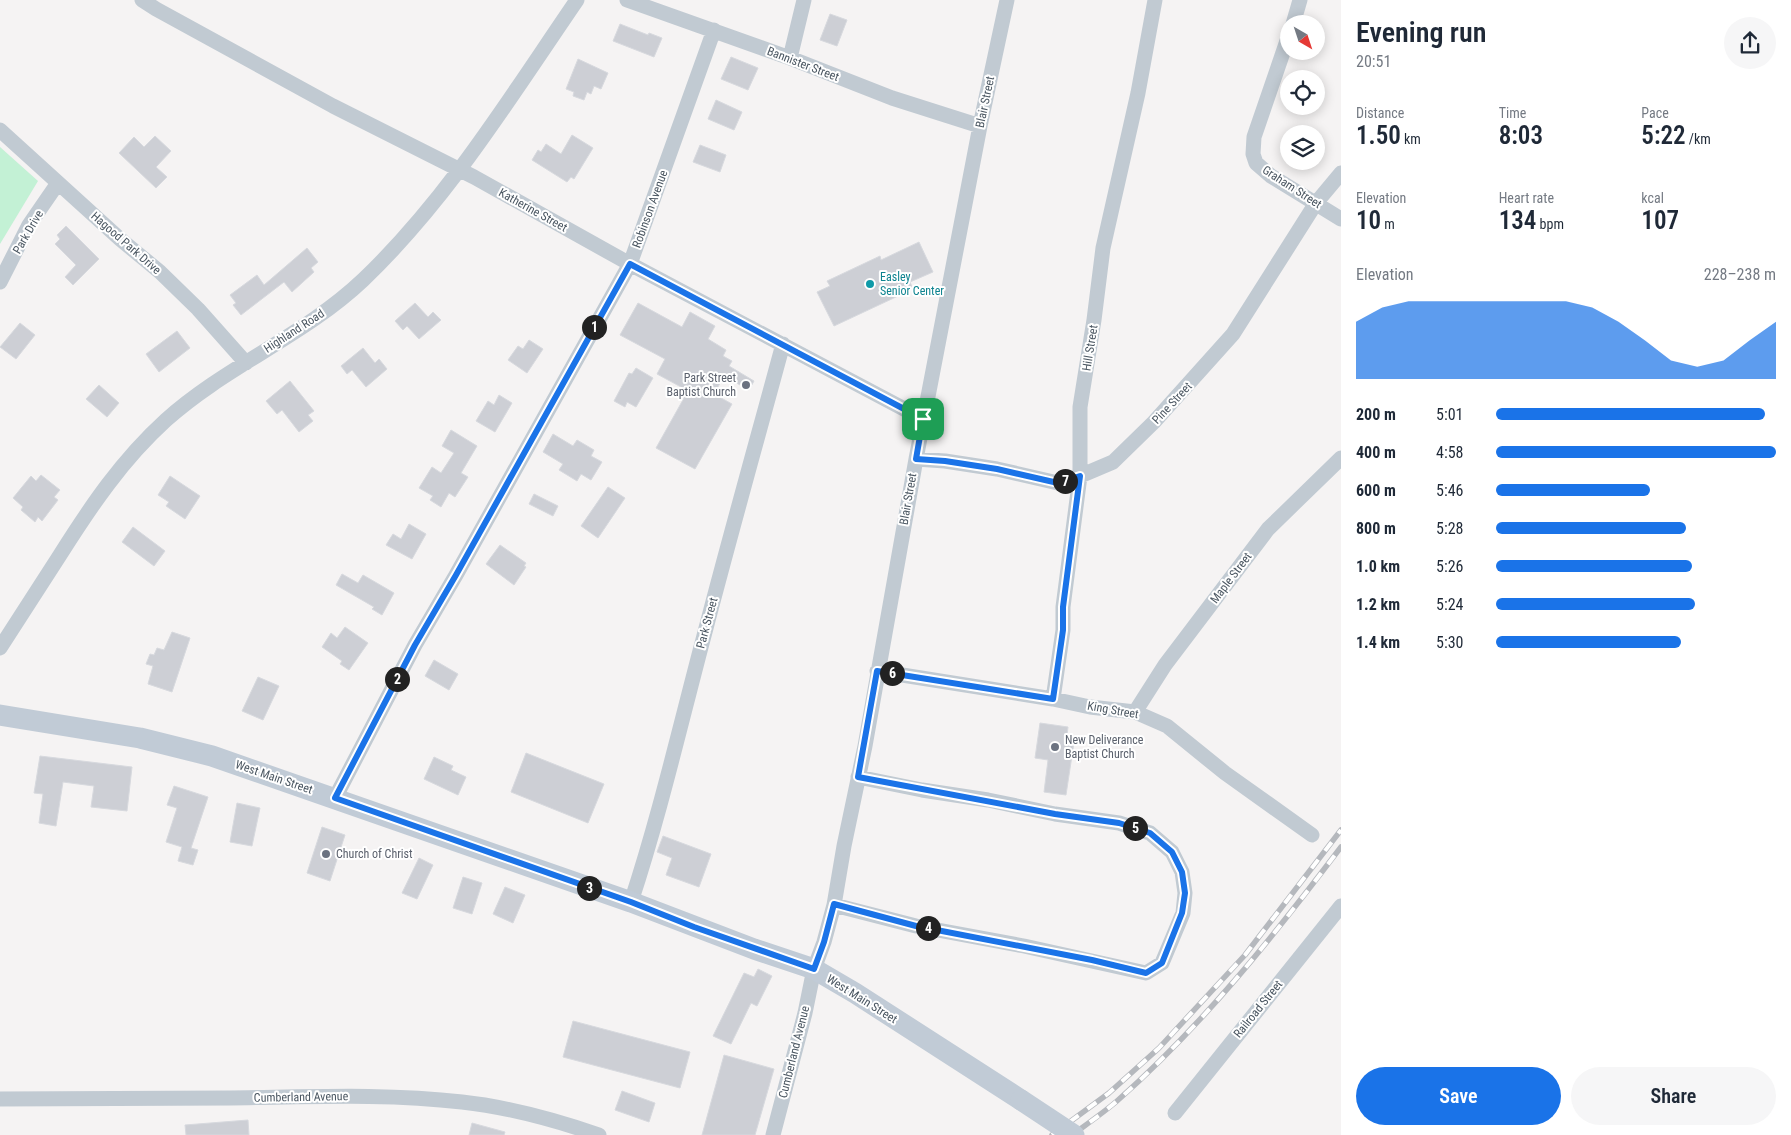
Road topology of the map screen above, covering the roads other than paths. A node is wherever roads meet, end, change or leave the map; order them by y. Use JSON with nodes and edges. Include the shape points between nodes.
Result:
{"nodes":[{"id":1,"x":142,"y":0,"type":"edge"},
{"id":2,"x":577,"y":0,"type":"edge"},
{"id":3,"x":628,"y":0,"type":"edge"},
{"id":4,"x":804,"y":0,"type":"edge"},
{"id":5,"x":1007,"y":0,"type":"edge"},
{"id":6,"x":1155,"y":0,"type":"edge"},
{"id":7,"x":1300,"y":0,"type":"edge"},
{"id":8,"x":1295,"y":15,"type":"edge"},
{"id":9,"x":714,"y":30,"type":"junction"},
{"id":10,"x":790,"y":58,"type":"junction"},
{"id":11,"x":1280,"y":60,"type":"edge"},
{"id":12,"x":980,"y":126,"type":"junction"},
{"id":13,"x":0,"y":130,"type":"edge"},
{"id":14,"x":459,"y":170,"type":"junction"},
{"id":15,"x":1341,"y":173,"type":"edge"},
{"id":16,"x":58,"y":183,"type":"junction"},
{"id":17,"x":1316,"y":203,"type":"junction"},
{"id":18,"x":1341,"y":219,"type":"edge"},
{"id":19,"x":630,"y":264,"type":"junction"},
{"id":20,"x":0,"y":282,"type":"edge"},
{"id":21,"x":783,"y":344,"type":"junction"},
{"id":22,"x":246,"y":363,"type":"junction"},
{"id":23,"x":923,"y":419,"type":"junction"},
{"id":24,"x":1341,"y":458,"type":"edge"},
{"id":25,"x":916,"y":459,"type":"junction"},
{"id":26,"x":1080,"y":476,"type":"junction"},
{"id":27,"x":0,"y":648,"type":"edge"},
{"id":28,"x":877,"y":671,"type":"junction"},
{"id":29,"x":1053,"y":699,"type":"junction"},
{"id":30,"x":1135,"y":712,"type":"junction"},
{"id":31,"x":0,"y":715,"type":"edge"},
{"id":32,"x":858,"y":777,"type":"junction"},
{"id":33,"x":335,"y":798,"type":"junction"},
{"id":34,"x":1312,"y":835,"type":"dead end"},
{"id":35,"x":631,"y":902,"type":"junction"},
{"id":36,"x":834,"y":904,"type":"junction"},
{"id":37,"x":1341,"y":906,"type":"edge"},
{"id":38,"x":814,"y":969,"type":"junction"},
{"id":39,"x":0,"y":1099,"type":"edge"},
{"id":40,"x":1175,"y":1113,"type":"dead end"},
{"id":41,"x":599,"y":1135,"type":"edge"},
{"id":42,"x":773,"y":1135,"type":"edge"},
{"id":43,"x":1074,"y":1135,"type":"edge"}],
"edges":[{"from":1,"to":14,"type":"street","name":"Katherine Street","via":[[333,106]]},
{"from":2,"to":14,"type":"street","name":"Highland Road"},
{"from":3,"to":9,"type":"street","name":"Bannister Street"},
{"from":4,"to":10,"type":"street"},
{"from":5,"to":12,"type":"street","name":"Blair Street"},
{"from":6,"to":26,"type":"street","name":"Hill Street","via":[[1104,248],[1080,407]]},
{"from":7,"to":8,"type":"street"},
{"from":9,"to":10,"type":"street","name":"Bannister Street"},
{"from":9,"to":19,"type":"street","name":"Robinson Avenue"},
{"from":10,"to":12,"type":"street","name":"Bannister Street","via":[[892,98]]},
{"from":11,"to":17,"type":"street","name":"Graham Street","via":[[1254,137],[1253,154],[1256,163],[1271,176]]},
{"from":12,"to":23,"type":"street","name":"Blair Street"},
{"from":13,"to":16,"type":"street","name":"Hagood Park Drive"},
{"from":14,"to":19,"type":"street","name":"Katherine Street"},
{"from":14,"to":22,"type":"street","name":"Highland Road","via":[[402,240],[362,281],[330,308]]},
{"from":15,"to":17,"type":"street","name":"Pine Street"},
{"from":16,"to":20,"type":"street","name":"Park Drive","via":[[29,225]]},
{"from":16,"to":22,"type":"street","name":"Hagood Park Drive","via":[[198,308]]},
{"from":17,"to":18,"type":"street","name":"Graham Street"},
{"from":17,"to":26,"type":"street","name":"Pine Street","via":[[1233,334],[1193,381],[1113,462]]},
{"from":19,"to":21,"type":"street","name":"Katherine Street"},
{"from":19,"to":33,"type":"street","name":"Robinson Avenue","via":[[415,645]]},
{"from":21,"to":23,"type":"street","name":"Katherine Street"},
{"from":21,"to":35,"type":"street","name":"Park Street"},
{"from":22,"to":27,"type":"street","name":"Highland Road","via":[[167,419],[136,449],[96,498]]},
{"from":23,"to":25,"type":"street","name":"Blair Street"},
{"from":24,"to":30,"type":"street","name":"Maple Street","via":[[1268,529],[1165,665]]},
{"from":25,"to":26,"type":"street","name":"Pine Street","via":[[997,469],[1058,483]]},
{"from":25,"to":28,"type":"street","name":"Blair Street"},
{"from":26,"to":29,"type":"street","name":"Hill Street"},
{"from":28,"to":29,"type":"street","name":"King Street"},
{"from":28,"to":32,"type":"street","name":"Blair Street"},
{"from":29,"to":30,"type":"street","name":"King Street"},
{"from":30,"to":34,"type":"street","name":"King Street","via":[[1167,726],[1225,773]]},
{"from":31,"to":33,"type":"main road","name":"West Main Street","via":[[140,738],[212,756]]},
{"from":32,"to":36,"type":"street","name":"Blair Street"},
{"from":32,"to":36,"type":"street","via":[[1119,823],[1150,833],[1172,852],[1182,872],[1185,893],[1182,913],[1162,963],[1146,973],[916,926]]},
{"from":33,"to":35,"type":"main road","name":"West Main Street"},
{"from":35,"to":38,"type":"main road","name":"West Main Street"},
{"from":36,"to":38,"type":"street","name":"Blair Street"},
{"from":37,"to":40,"type":"street","name":"Railroad Street"},
{"from":38,"to":42,"type":"street","name":"Cumberland Avenue"},
{"from":38,"to":43,"type":"main road","name":"West Main Street","bridge":true,"via":[[855,992]]},
{"from":39,"to":41,"type":"street","name":"Cumberland Avenue","via":[[419,1098],[508,1110]]}]}
